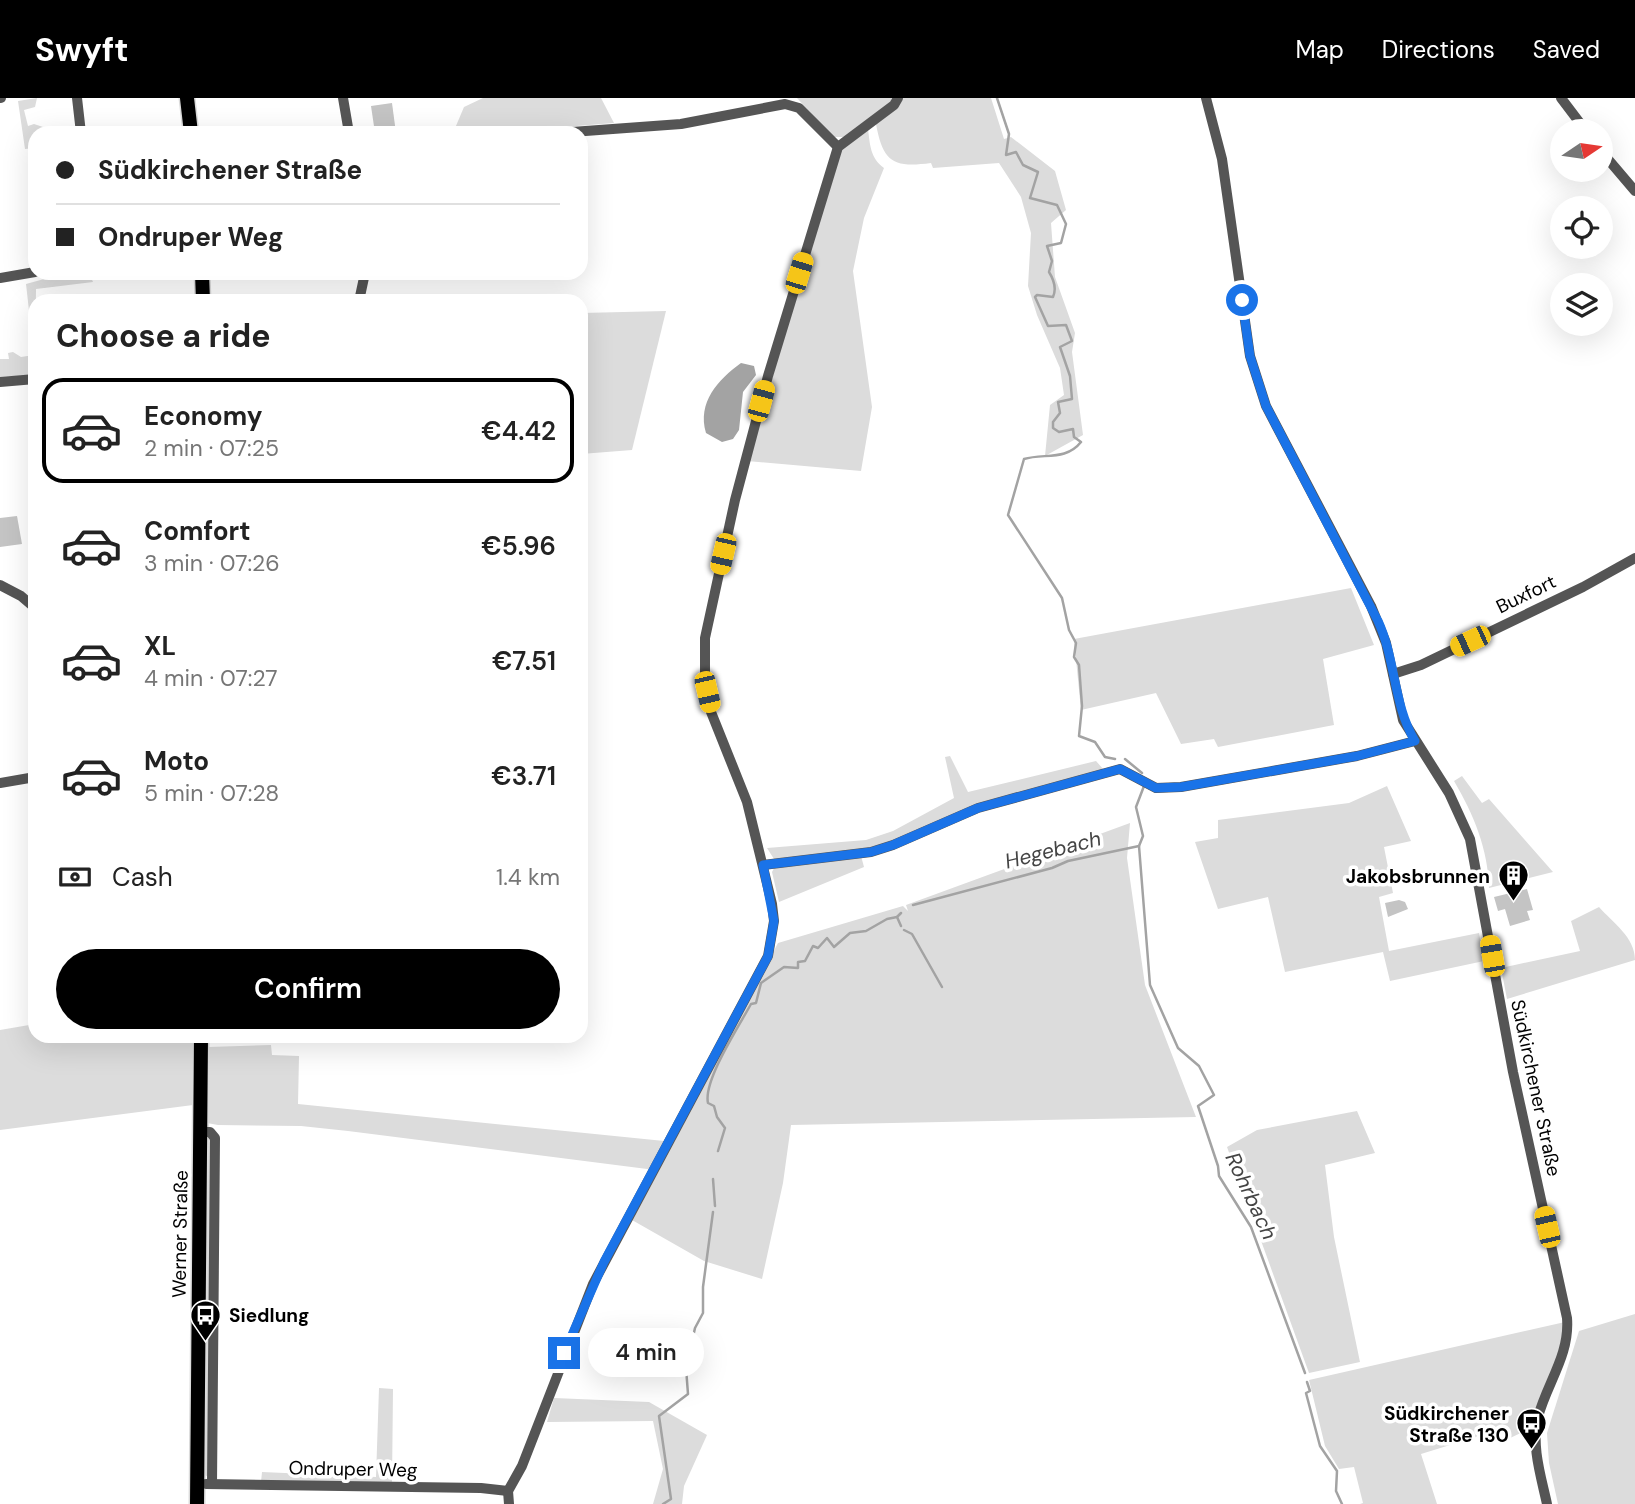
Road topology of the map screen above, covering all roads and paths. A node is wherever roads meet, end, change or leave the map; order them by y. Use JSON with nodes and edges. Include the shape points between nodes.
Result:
{"nodes":[{"id":1,"x":77,"y":98,"type":"edge"},
{"id":2,"x":187,"y":98,"type":"edge"},
{"id":3,"x":343,"y":98,"type":"edge"},
{"id":4,"x":898,"y":98,"type":"edge"},
{"id":5,"x":1206,"y":98,"type":"edge"},
{"id":6,"x":1561,"y":98,"type":"edge"},
{"id":7,"x":1577,"y":119,"type":"edge"},
{"id":8,"x":80,"y":126,"type":"edge"},
{"id":9,"x":190,"y":126,"type":"edge"},
{"id":10,"x":348,"y":126,"type":"edge"},
{"id":11,"x":588,"y":131,"type":"edge"},
{"id":12,"x":838,"y":147,"type":"junction"},
{"id":13,"x":1614,"y":166,"type":"edge"},
{"id":14,"x":1635,"y":191,"type":"edge"},
{"id":15,"x":28,"y":273,"type":"edge"},
{"id":16,"x":0,"y":278,"type":"edge"},
{"id":17,"x":28,"y":380,"type":"edge"},
{"id":18,"x":0,"y":382,"type":"edge"},
{"id":19,"x":1635,"y":558,"type":"edge"},
{"id":20,"x":0,"y":585,"type":"edge"},
{"id":21,"x":28,"y":602,"type":"edge"},
{"id":22,"x":1393,"y":674,"type":"junction"},
{"id":23,"x":1415,"y":741,"type":"junction"},
{"id":24,"x":28,"y":778,"type":"edge"},
{"id":25,"x":0,"y":783,"type":"edge"},
{"id":26,"x":763,"y":865,"type":"junction"},
{"id":27,"x":201,"y":1043,"type":"edge"},
{"id":28,"x":200,"y":1132,"type":"junction"},
{"id":29,"x":197,"y":1484,"type":"junction"},
{"id":30,"x":212,"y":1484,"type":"junction"},
{"id":31,"x":508,"y":1492,"type":"junction"},
{"id":32,"x":197,"y":1504,"type":"edge"},
{"id":33,"x":509,"y":1504,"type":"edge"},
{"id":34,"x":1547,"y":1504,"type":"edge"}],
"edges":[{"from":1,"to":8,"type":"street"},
{"from":2,"to":9,"type":"main road"},
{"from":3,"to":10,"type":"street"},
{"from":4,"to":12,"type":"street"},
{"from":5,"to":22,"type":"street","name":"Südkirchener Straße","via":[[1222,159],[1257,382],[1281,439],[1371,606]]},
{"from":6,"to":7,"type":"street"},
{"from":11,"to":12,"type":"street","via":[[681,124],[785,104],[799,108]]},
{"from":12,"to":26,"type":"street","via":[[768,376],[705,638],[711,712],[747,802]]},
{"from":13,"to":14,"type":"street"},
{"from":15,"to":16,"type":"street"},
{"from":17,"to":18,"type":"street"},
{"from":19,"to":22,"type":"street","name":"Buxfort","via":[[1421,665]]},
{"from":20,"to":21,"type":"street"},
{"from":22,"to":23,"type":"street","name":"Südkirchener Straße","via":[[1400,710]]},
{"from":23,"to":26,"type":"street","via":[[1357,756],[1181,787],[1156,788],[1120,769],[978,808],[871,852]]},
{"from":23,"to":34,"type":"street","name":"Südkirchener Straße","via":[[1460,813],[1475,855],[1513,1072],[1565,1305],[1565,1347],[1536,1432]]},
{"from":24,"to":25,"type":"street"},
{"from":26,"to":31,"type":"street","via":[[774,921],[768,956],[593,1284]]},
{"from":27,"to":28,"type":"main road","name":"Werner Straße"},
{"from":28,"to":29,"type":"main road","name":"Werner Straße"},
{"from":28,"to":30,"type":"street","name":"Werner Straße","via":[[210,1132],[215,1138]]},
{"from":29,"to":30,"type":"street","name":"Ondruper Weg"},
{"from":29,"to":32,"type":"main road","name":"Werner Straße"},
{"from":30,"to":31,"type":"street","name":"Ondruper Weg"},
{"from":31,"to":33,"type":"street"}]}
